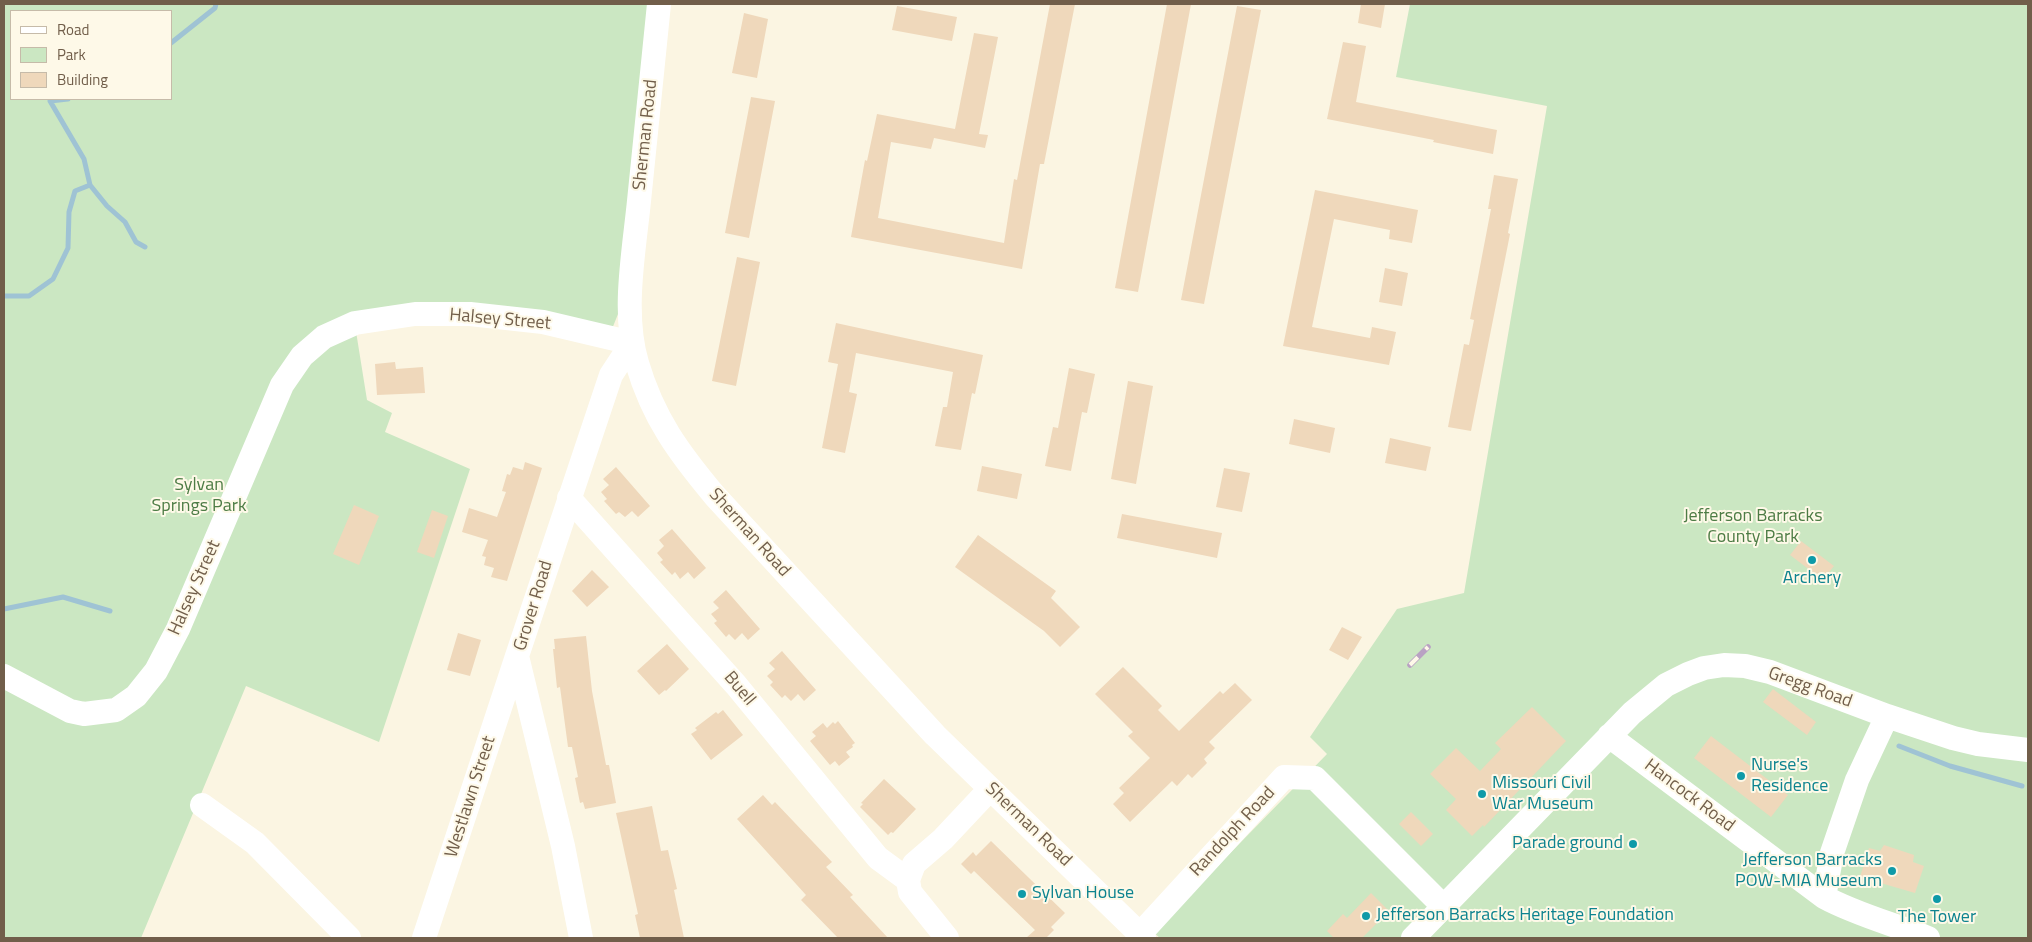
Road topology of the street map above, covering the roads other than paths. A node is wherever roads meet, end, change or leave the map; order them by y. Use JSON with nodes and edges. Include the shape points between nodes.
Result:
{"nodes":[{"id":1,"x":660,"y":4,"type":"edge"},
{"id":2,"x":632,"y":344,"type":"junction"},
{"id":3,"x":569,"y":498,"type":"junction"},
{"id":4,"x":517,"y":656,"type":"junction"},
{"id":5,"x":4,"y":676,"type":"edge"},
{"id":6,"x":1887,"y":716,"type":"junction"},
{"id":7,"x":1609,"y":736,"type":"junction"},
{"id":8,"x":2028,"y":750,"type":"edge"},
{"id":9,"x":990,"y":789,"type":"junction"},
{"id":10,"x":202,"y":805,"type":"dead end"},
{"id":11,"x":908,"y":880,"type":"junction"},
{"id":12,"x":1824,"y":897,"type":"junction"},
{"id":13,"x":1444,"y":907,"type":"junction"},
{"id":14,"x":1142,"y":936,"type":"edge"},
{"id":15,"x":349,"y":938,"type":"edge"},
{"id":16,"x":424,"y":938,"type":"edge"},
{"id":17,"x":581,"y":938,"type":"edge"},
{"id":18,"x":947,"y":938,"type":"edge"},
{"id":19,"x":1413,"y":938,"type":"edge"},
{"id":20,"x":1928,"y":938,"type":"edge"}],
"edges":[{"from":1,"to":2,"type":"street","name":"Sherman Road","via":[[633,262]]},
{"from":2,"to":3,"type":"street","name":"Grover Road","via":[[611,375]]},
{"from":2,"to":5,"type":"street","name":"Halsey Street","via":[[543,322],[470,314],[415,314],[355,323],[324,337],[302,356],[282,385],[178,629],[156,671],[136,696],[116,710],[84,714],[70,711]]},
{"from":2,"to":9,"type":"street","name":"Sherman Road","via":[[654,410],[684,460],[922,721]]},
{"from":3,"to":4,"type":"street","name":"Grover Road"},
{"from":3,"to":11,"type":"street","name":"Buell","via":[[736,685],[878,858]]},
{"from":4,"to":16,"type":"street","name":"Westlawn Street"},
{"from":4,"to":17,"type":"street","name":"Grover Road","via":[[563,846]]},
{"from":6,"to":7,"type":"street","name":"Gregg Road","via":[[1770,672],[1724,665],[1704,668],[1666,685]]},
{"from":6,"to":8,"type":"street","name":"Gregg Road","via":[[1978,744]]},
{"from":6,"to":12,"type":"street","via":[[1852,794],[1832,853]]},
{"from":7,"to":12,"type":"street","name":"Hancock Road"},
{"from":7,"to":13,"type":"street","name":"Gregg Road"},
{"from":9,"to":11,"type":"street","via":[[914,864]]},
{"from":9,"to":14,"type":"street","name":"Sherman Road"},
{"from":10,"to":15,"type":"street","via":[[255,843]]},
{"from":11,"to":18,"type":"street","via":[[914,899]]},
{"from":12,"to":20,"type":"street","name":"Hancock Road","via":[[1844,908]]},
{"from":13,"to":14,"type":"street","name":"Randolph Road","via":[[1315,778],[1284,777]]},
{"from":13,"to":19,"type":"street","name":"Gregg Road"}]}
